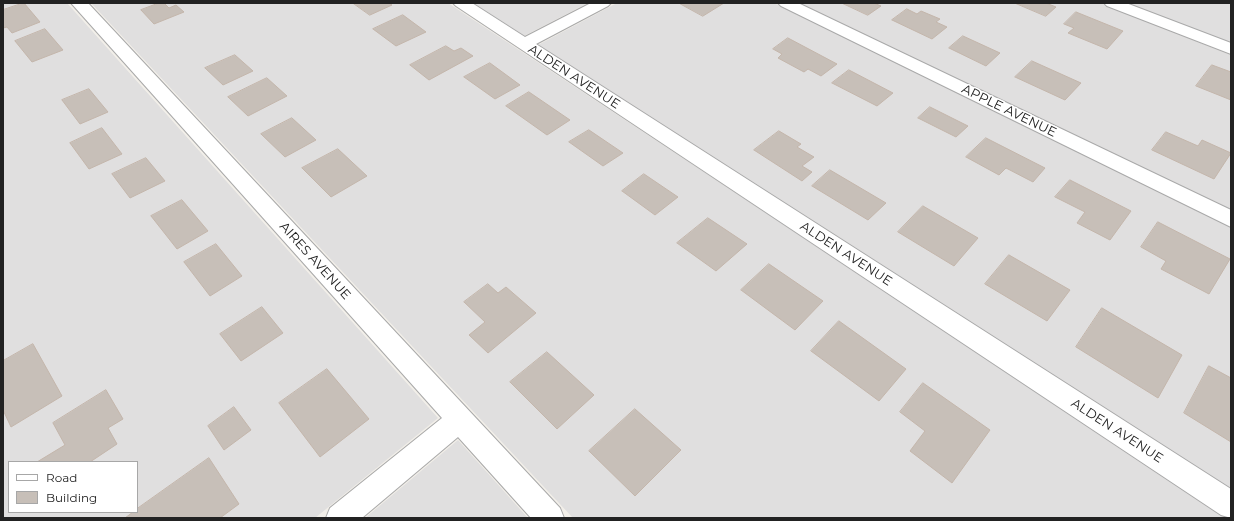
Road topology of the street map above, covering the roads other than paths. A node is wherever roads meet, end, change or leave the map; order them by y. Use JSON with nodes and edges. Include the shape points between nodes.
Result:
{"nodes":[{"id":1,"x":79,"y":3,"type":"edge"},
{"id":2,"x":461,"y":3,"type":"edge"},
{"id":3,"x":602,"y":3,"type":"edge"},
{"id":4,"x":786,"y":3,"type":"edge"},
{"id":5,"x":1112,"y":3,"type":"edge"},
{"id":6,"x":524,"y":44,"type":"junction"},
{"id":7,"x":1231,"y":50,"type":"edge"},
{"id":8,"x":1231,"y":219,"type":"edge"},
{"id":9,"x":460,"y":419,"type":"junction"},
{"id":10,"x":1231,"y":505,"type":"edge"},
{"id":11,"x":340,"y":518,"type":"edge"},
{"id":12,"x":550,"y":518,"type":"edge"}],
"edges":[{"from":1,"to":9,"type":"street","name":"AIRES AVENUE"},
{"from":2,"to":6,"type":"street","name":"ALDEN AVENUE"},
{"from":3,"to":6,"type":"street"},
{"from":4,"to":8,"type":"street","name":"APPLE AVENUE"},
{"from":5,"to":7,"type":"street"},
{"from":6,"to":10,"type":"street","name":"ALDEN AVENUE"},
{"from":9,"to":11,"type":"street"},
{"from":9,"to":12,"type":"street","name":"AIRES AVENUE"}]}
